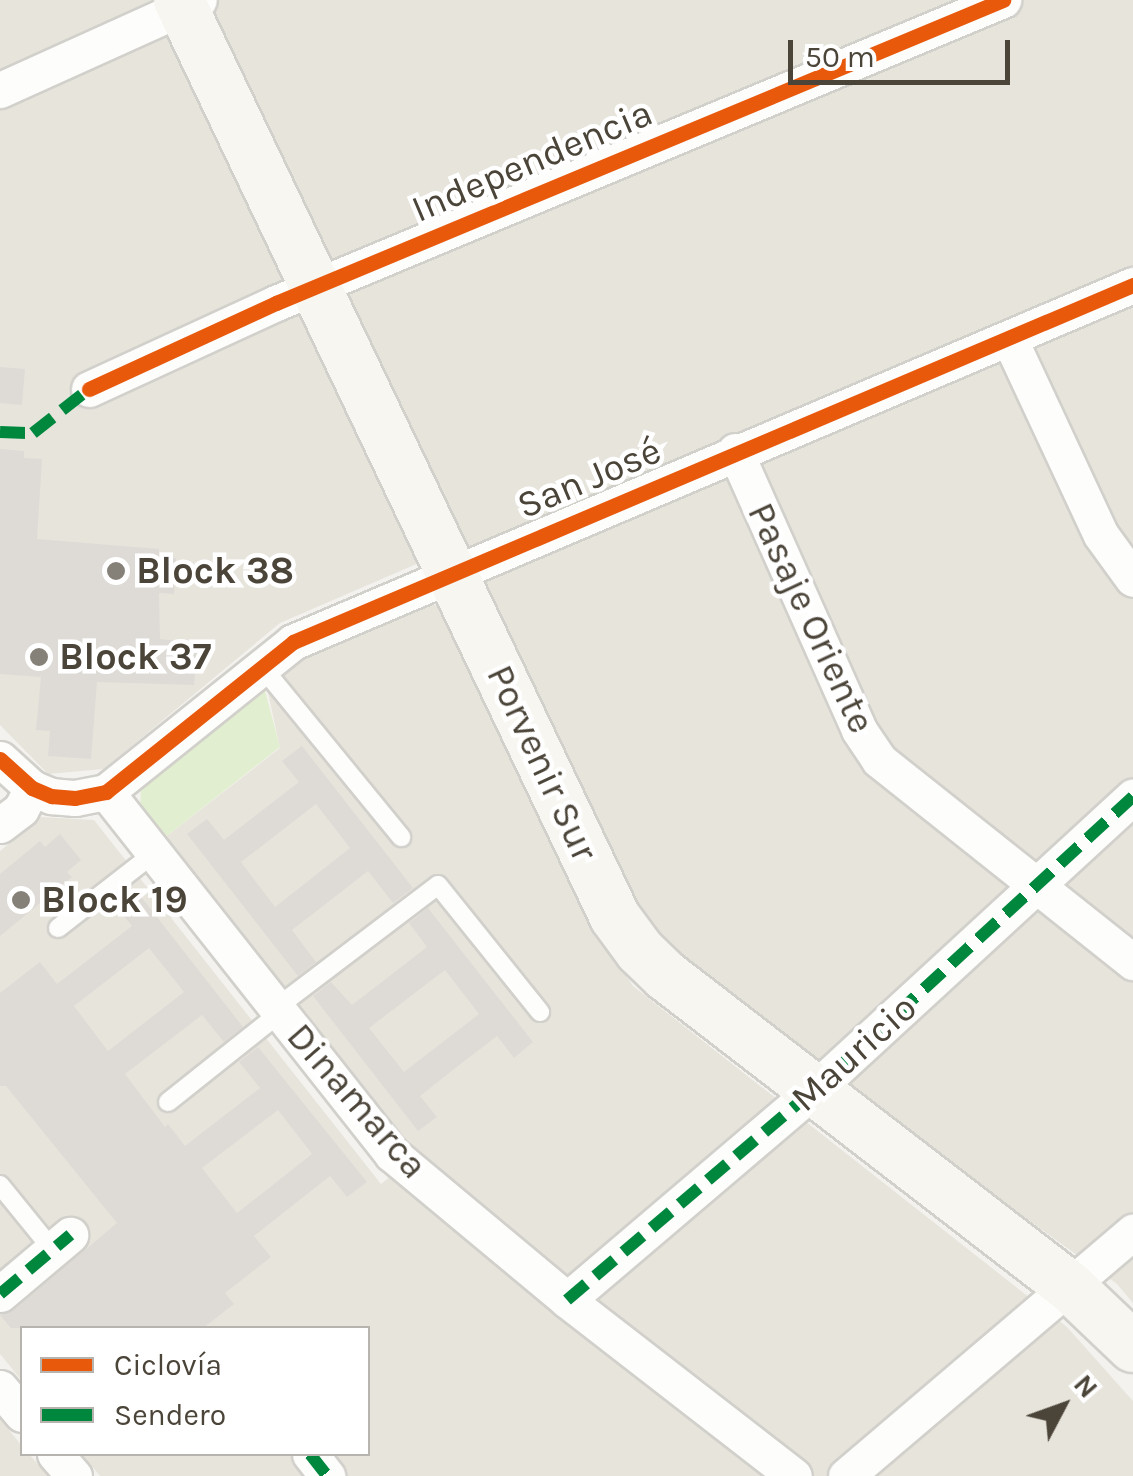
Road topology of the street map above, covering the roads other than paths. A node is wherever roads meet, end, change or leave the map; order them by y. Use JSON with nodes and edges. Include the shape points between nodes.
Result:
{"nodes":[{"id":1,"x":1004,"y":0,"type":"edge"},
{"id":2,"x":187,"y":2,"type":"edge"},
{"id":3,"x":0,"y":90,"type":"edge"},
{"id":4,"x":1133,"y":285,"type":"edge"},
{"id":5,"x":315,"y":287,"type":"junction"},
{"id":6,"x":1009,"y":338,"type":"junction"},
{"id":7,"x":89,"y":389,"type":"dead end"},
{"id":8,"x":735,"y":452,"type":"junction"},
{"id":9,"x":452,"y":572,"type":"junction"},
{"id":10,"x":1133,"y":579,"type":"edge"},
{"id":11,"x":262,"y":667,"type":"junction"},
{"id":12,"x":0,"y":758,"type":"edge"},
{"id":13,"x":32,"y":788,"type":"junction"},
{"id":14,"x":106,"y":792,"type":"junction"},
{"id":15,"x":1133,"y":798,"type":"edge"},
{"id":16,"x":0,"y":825,"type":"edge"},
{"id":17,"x":400,"y":838,"type":"dead end"},
{"id":18,"x":153,"y":854,"type":"junction"},
{"id":19,"x":1036,"y":886,"type":"junction"},
{"id":20,"x":58,"y":928,"type":"dead end"},
{"id":21,"x":1133,"y":962,"type":"edge"},
{"id":22,"x":278,"y":1011,"type":"junction"},
{"id":23,"x":540,"y":1012,"type":"dead end"},
{"id":24,"x":815,"y":1089,"type":"junction"},
{"id":25,"x":168,"y":1102,"type":"dead end"},
{"id":26,"x":0,"y":1185,"type":"edge"},
{"id":27,"x":1133,"y":1232,"type":"edge"},
{"id":28,"x":61,"y":1242,"type":"joint"},
{"id":29,"x":1070,"y":1287,"type":"junction"},
{"id":30,"x":0,"y":1294,"type":"edge"},
{"id":31,"x":567,"y":1300,"type":"junction"},
{"id":32,"x":1133,"y":1346,"type":"edge"},
{"id":33,"x":0,"y":1388,"type":"edge"},
{"id":34,"x":20,"y":1412,"type":"edge"},
{"id":35,"x":58,"y":1456,"type":"edge"},
{"id":36,"x":312,"y":1456,"type":"edge"},
{"id":37,"x":74,"y":1476,"type":"edge"},
{"id":38,"x":327,"y":1476,"type":"edge"},
{"id":39,"x":794,"y":1476,"type":"edge"},
{"id":40,"x":846,"y":1476,"type":"edge"}],
"edges":[{"from":1,"to":5,"type":"street","name":"Independencia"},
{"from":2,"to":3,"type":"street"},
{"from":2,"to":5,"type":"main road","name":"Porvenir Sur"},
{"from":4,"to":6,"type":"street","name":"San José"},
{"from":5,"to":7,"type":"street","name":"Independencia"},
{"from":5,"to":9,"type":"main road","name":"Porvenir Sur"},
{"from":6,"to":8,"type":"street","name":"San José"},
{"from":6,"to":10,"type":"street","via":[[1101,535]]},
{"from":8,"to":9,"type":"street","name":"San José"},
{"from":8,"to":19,"type":"street","name":"Pasaje Oriente","via":[[859,730],[879,760]]},
{"from":9,"to":11,"type":"street","name":"San José","via":[[293,642]]},
{"from":9,"to":24,"type":"main road","name":"Porvenir Sur","via":[[616,917],[640,952]]},
{"from":11,"to":14,"type":"street","name":"San José"},
{"from":11,"to":17,"type":"lane"},
{"from":12,"to":13,"type":"street"},
{"from":13,"to":14,"type":"street","via":[[75,798]]},
{"from":13,"to":16,"type":"street"},
{"from":14,"to":18,"type":"street","name":"Dinamarca"},
{"from":15,"to":19,"type":"street","name":"Mauricio"},
{"from":18,"to":20,"type":"lane"},
{"from":18,"to":22,"type":"street","name":"Dinamarca"},
{"from":19,"to":21,"type":"street","name":"Pasaje Oriente"},
{"from":19,"to":24,"type":"street","name":"Mauricio"},
{"from":22,"to":23,"type":"lane","via":[[438,885]]},
{"from":22,"to":25,"type":"lane"},
{"from":22,"to":31,"type":"street","name":"Dinamarca","via":[[392,1154]]},
{"from":24,"to":29,"type":"main road","name":"Porvenir Sur"},
{"from":24,"to":31,"type":"street","name":"Mauricio"},
{"from":26,"to":28,"type":"lane"},
{"from":27,"to":29,"type":"street"},
{"from":28,"to":30,"type":"street"},
{"from":29,"to":32,"type":"main road","name":"Porvenir Sur"},
{"from":29,"to":40,"type":"street"},
{"from":31,"to":39,"type":"street","name":"Dinamarca"},
{"from":33,"to":34,"type":"street"},
{"from":35,"to":37,"type":"street"},
{"from":36,"to":38,"type":"street"}]}
